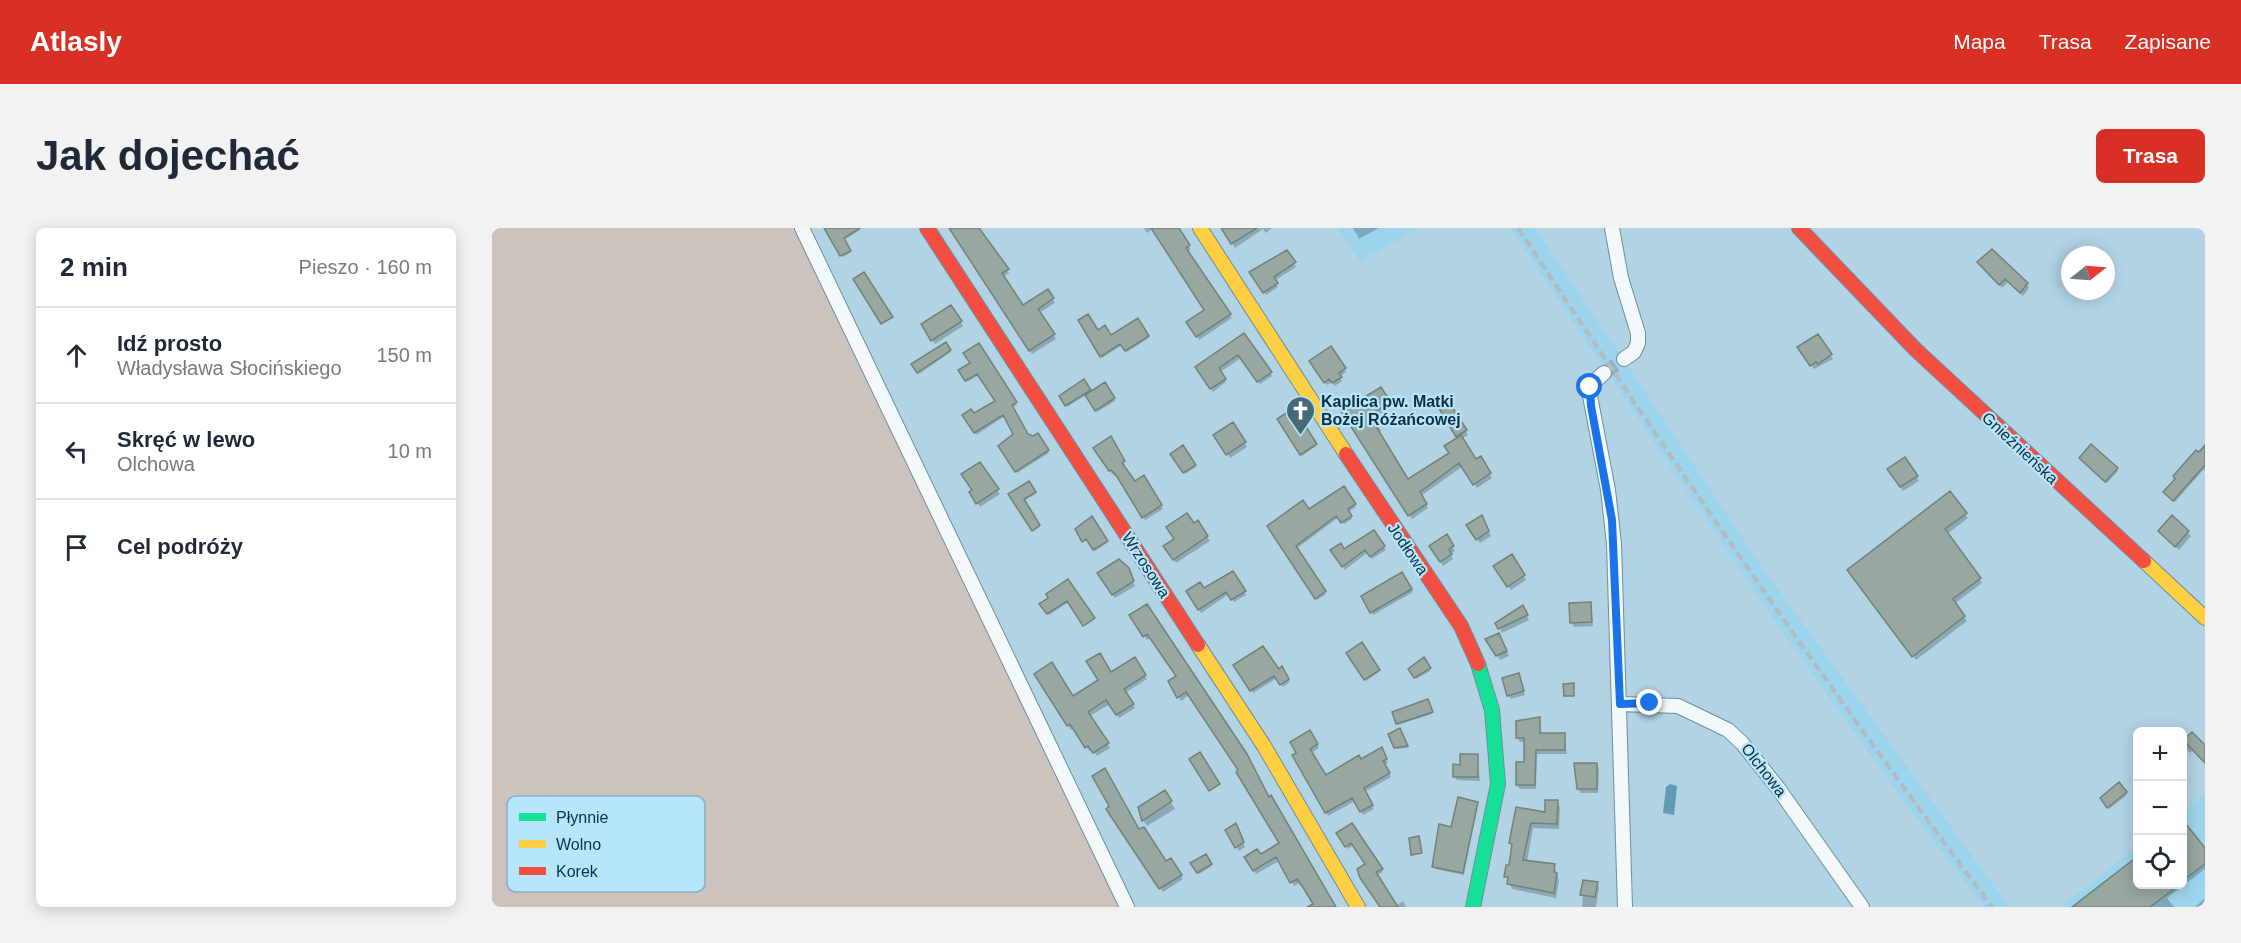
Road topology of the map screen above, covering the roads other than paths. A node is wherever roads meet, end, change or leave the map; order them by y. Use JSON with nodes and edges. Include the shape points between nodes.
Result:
{"nodes":[{"id":1,"x":802,"y":228,"type":"edge"},
{"id":2,"x":927,"y":228,"type":"edge"},
{"id":3,"x":1200,"y":228,"type":"edge"},
{"id":4,"x":1612,"y":228,"type":"edge"},
{"id":5,"x":1799,"y":228,"type":"edge"},
{"id":6,"x":1815,"y":228,"type":"edge"},
{"id":7,"x":1842,"y":271,"type":"junction"},
{"id":8,"x":1624,"y":359,"type":"tunnel mouth"},
{"id":9,"x":1604,"y":373,"type":"tunnel mouth"},
{"id":10,"x":2205,"y":618,"type":"edge"},
{"id":11,"x":1620,"y":704,"type":"junction"},
{"id":12,"x":1127,"y":907,"type":"edge"},
{"id":13,"x":1358,"y":907,"type":"edge"},
{"id":14,"x":1473,"y":907,"type":"edge"},
{"id":15,"x":1625,"y":907,"type":"edge"},
{"id":16,"x":1862,"y":907,"type":"edge"}],
"edges":[{"from":1,"to":12,"type":"street"},
{"from":2,"to":13,"type":"street","name":"Wrzosowa","via":[[1264,746]]},
{"from":3,"to":14,"type":"street","name":"Jodłowa","via":[[1461,626],[1484,678],[1492,710],[1498,784]]},
{"from":4,"to":8,"type":"street","via":[[1621,278],[1638,333],[1634,352]]},
{"from":5,"to":7,"type":"street","name":"Gnieźnieńska"},
{"from":6,"to":7,"type":"street","name":"Gnieźnieńska"},
{"from":7,"to":10,"type":"street","name":"Gnieźnieńska","via":[[1964,396]]},
{"from":9,"to":11,"type":"street","via":[[1593,383],[1590,396],[1612,520]]},
{"from":11,"to":15,"type":"street"},
{"from":11,"to":16,"type":"street","name":"Olchowa","via":[[1678,706],[1728,730],[1778,788]]}]}
